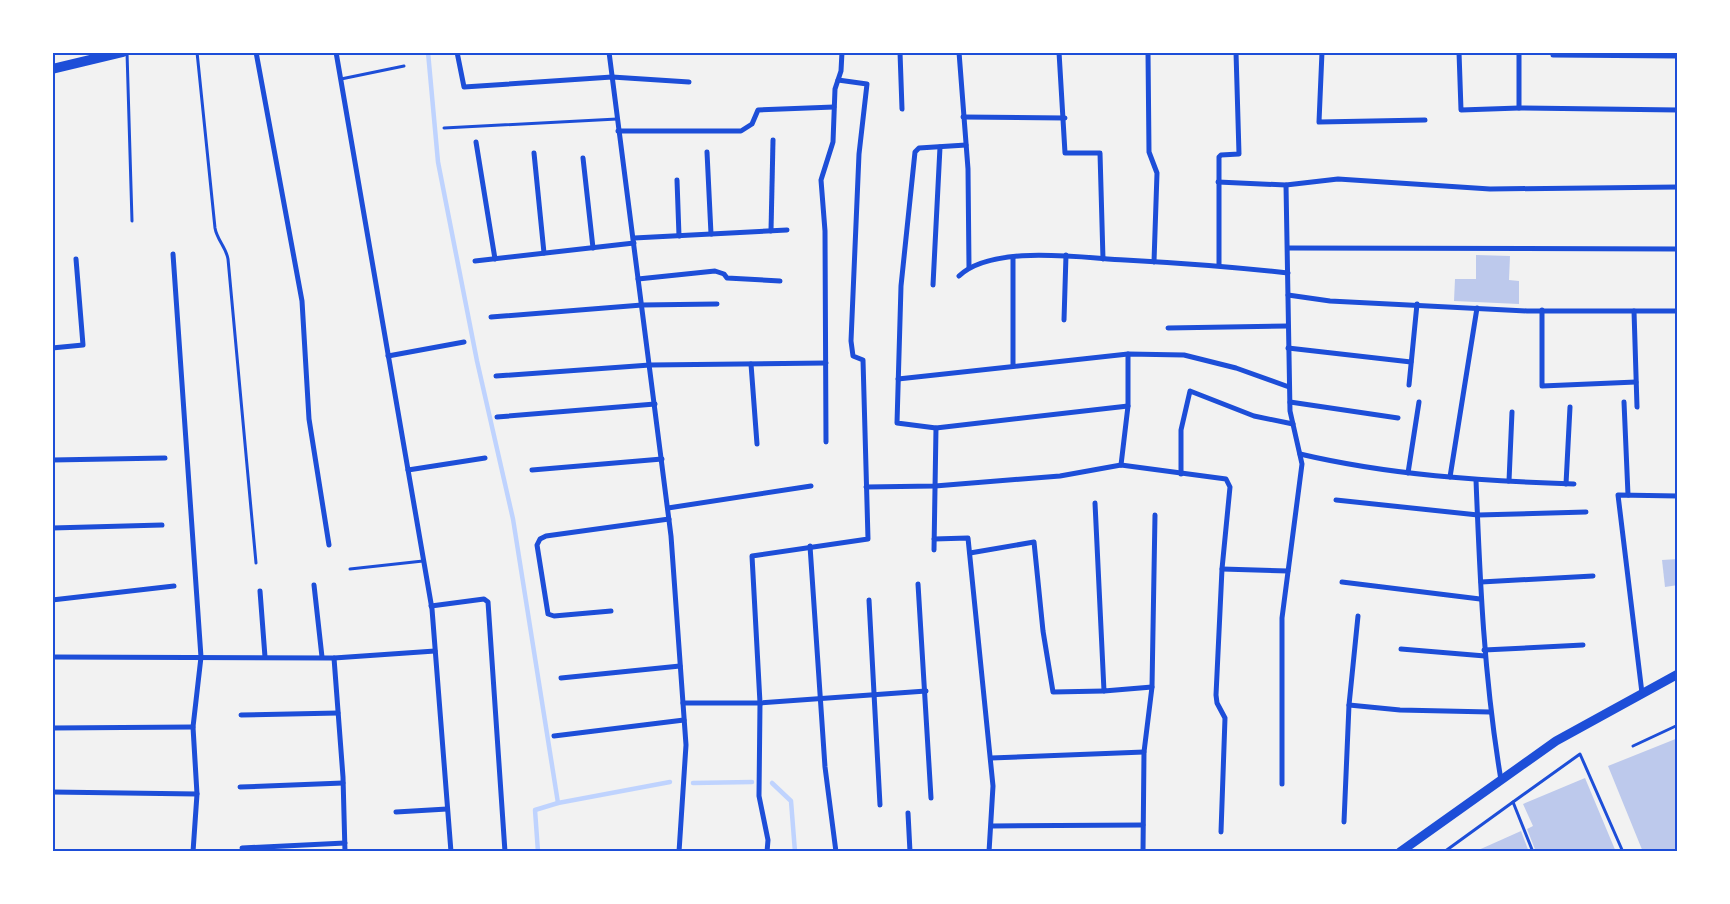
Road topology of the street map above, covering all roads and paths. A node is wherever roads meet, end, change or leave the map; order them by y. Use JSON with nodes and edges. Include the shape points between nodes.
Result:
{"nodes":[{"id":1,"x":123,"y":52,"type":"edge"},
{"id":2,"x":128,"y":52,"type":"edge"},
{"id":3,"x":197,"y":52,"type":"edge"},
{"id":4,"x":256,"y":52,"type":"edge"},
{"id":5,"x":336,"y":52,"type":"edge"},
{"id":6,"x":457,"y":52,"type":"edge"},
{"id":7,"x":609,"y":52,"type":"edge"},
{"id":8,"x":842,"y":52,"type":"edge"},
{"id":9,"x":900,"y":52,"type":"edge"},
{"id":10,"x":959,"y":52,"type":"edge"},
{"id":11,"x":1059,"y":52,"type":"edge"},
{"id":12,"x":1148,"y":52,"type":"edge"},
{"id":13,"x":1236,"y":52,"type":"edge"},
{"id":14,"x":1322,"y":52,"type":"edge"},
{"id":15,"x":1459,"y":52,"type":"edge"},
{"id":16,"x":1519,"y":52,"type":"edge"},
{"id":17,"x":1553,"y":55,"type":"dead end"},
{"id":18,"x":1678,"y":56,"type":"edge"},
{"id":19,"x":404,"y":66,"type":"dead end"},
{"id":20,"x":52,"y":69,"type":"edge"},
{"id":21,"x":612,"y":77,"type":"junction"},
{"id":22,"x":341,"y":79,"type":"junction"},
{"id":23,"x":838,"y":80,"type":"junction"},
{"id":24,"x":689,"y":82,"type":"dead end"},
{"id":25,"x":834,"y":106,"type":"junction"},
{"id":26,"x":1519,"y":108,"type":"junction"},
{"id":27,"x":902,"y":109,"type":"dead end"},
{"id":28,"x":1678,"y":110,"type":"edge"},
{"id":29,"x":963,"y":117,"type":"junction"},
{"id":30,"x":1064,"y":118,"type":"junction"},
{"id":31,"x":617,"y":119,"type":"junction"},
{"id":32,"x":1425,"y":120,"type":"dead end"},
{"id":33,"x":444,"y":128,"type":"dead end"},
{"id":34,"x":618,"y":131,"type":"junction"},
{"id":35,"x":773,"y":140,"type":"dead end"},
{"id":36,"x":476,"y":142,"type":"dead end"},
{"id":37,"x":966,"y":145,"type":"junction"},
{"id":38,"x":940,"y":147,"type":"junction"},
{"id":39,"x":707,"y":152,"type":"dead end"},
{"id":40,"x":534,"y":153,"type":"dead end"},
{"id":41,"x":583,"y":158,"type":"dead end"},
{"id":42,"x":677,"y":180,"type":"dead end"},
{"id":43,"x":1218,"y":182,"type":"junction"},
{"id":44,"x":1286,"y":185,"type":"junction"},
{"id":45,"x":1678,"y":187,"type":"edge"},
{"id":46,"x":132,"y":221,"type":"dead end"},
{"id":47,"x":787,"y":230,"type":"dead end"},
{"id":48,"x":771,"y":231,"type":"junction"},
{"id":49,"x":711,"y":234,"type":"junction"},
{"id":50,"x":679,"y":236,"type":"junction"},
{"id":51,"x":634,"y":241,"type":"junction"},
{"id":52,"x":593,"y":248,"type":"junction"},
{"id":53,"x":1288,"y":248,"type":"junction"},
{"id":54,"x":1678,"y":249,"type":"edge"},
{"id":55,"x":173,"y":254,"type":"dead end"},
{"id":56,"x":544,"y":254,"type":"junction"},
{"id":57,"x":1066,"y":255,"type":"junction"},
{"id":58,"x":1013,"y":257,"type":"junction"},
{"id":59,"x":76,"y":259,"type":"dead end"},
{"id":60,"x":495,"y":259,"type":"junction"},
{"id":61,"x":1104,"y":259,"type":"junction"},
{"id":62,"x":475,"y":261,"type":"dead end"},
{"id":63,"x":1154,"y":262,"type":"junction"},
{"id":64,"x":1219,"y":265,"type":"junction"},
{"id":65,"x":969,"y":266,"type":"junction"},
{"id":66,"x":1288,"y":273,"type":"junction"},
{"id":67,"x":959,"y":276,"type":"dead end"},
{"id":68,"x":638,"y":279,"type":"junction"},
{"id":69,"x":780,"y":281,"type":"dead end"},
{"id":70,"x":933,"y":285,"type":"dead end"},
{"id":71,"x":1288,"y":295,"type":"junction"},
{"id":72,"x":717,"y":304,"type":"dead end"},
{"id":73,"x":1417,"y":304,"type":"junction"},
{"id":74,"x":642,"y":305,"type":"junction"},
{"id":75,"x":1477,"y":308,"type":"junction"},
{"id":76,"x":1542,"y":310,"type":"junction"},
{"id":77,"x":1634,"y":311,"type":"junction"},
{"id":78,"x":1678,"y":311,"type":"edge"},
{"id":79,"x":491,"y":317,"type":"dead end"},
{"id":80,"x":1064,"y":320,"type":"dead end"},
{"id":81,"x":1288,"y":326,"type":"junction"},
{"id":82,"x":1168,"y":328,"type":"dead end"},
{"id":83,"x":464,"y":342,"type":"dead end"},
{"id":84,"x":52,"y":348,"type":"edge"},
{"id":85,"x":1288,"y":348,"type":"junction"},
{"id":86,"x":1128,"y":354,"type":"junction"},
{"id":87,"x":388,"y":356,"type":"junction"},
{"id":88,"x":1411,"y":362,"type":"junction"},
{"id":89,"x":826,"y":363,"type":"junction"},
{"id":90,"x":751,"y":364,"type":"junction"},
{"id":91,"x":650,"y":365,"type":"junction"},
{"id":92,"x":1013,"y":366,"type":"junction"},
{"id":93,"x":496,"y":376,"type":"dead end"},
{"id":94,"x":898,"y":379,"type":"junction"},
{"id":95,"x":1636,"y":382,"type":"junction"},
{"id":96,"x":1409,"y":385,"type":"dead end"},
{"id":97,"x":1289,"y":386,"type":"junction"},
{"id":98,"x":1290,"y":402,"type":"junction"},
{"id":99,"x":1419,"y":402,"type":"dead end"},
{"id":100,"x":1624,"y":402,"type":"dead end"},
{"id":101,"x":655,"y":404,"type":"junction"},
{"id":102,"x":1128,"y":406,"type":"junction"},
{"id":103,"x":1570,"y":407,"type":"dead end"},
{"id":104,"x":1637,"y":407,"type":"dead end"},
{"id":105,"x":1512,"y":412,"type":"dead end"},
{"id":106,"x":497,"y":417,"type":"dead end"},
{"id":107,"x":1398,"y":418,"type":"dead end"},
{"id":108,"x":1293,"y":424,"type":"junction"},
{"id":109,"x":936,"y":428,"type":"junction"},
{"id":110,"x":826,"y":442,"type":"dead end"},
{"id":111,"x":757,"y":444,"type":"dead end"},
{"id":112,"x":1300,"y":454,"type":"junction"},
{"id":113,"x":165,"y":458,"type":"dead end"},
{"id":114,"x":485,"y":458,"type":"dead end"},
{"id":115,"x":662,"y":459,"type":"junction"},
{"id":116,"x":52,"y":460,"type":"edge"},
{"id":117,"x":1121,"y":465,"type":"junction"},
{"id":118,"x":408,"y":470,"type":"junction"},
{"id":119,"x":532,"y":470,"type":"dead end"},
{"id":120,"x":1408,"y":473,"type":"junction"},
{"id":121,"x":1181,"y":474,"type":"junction"},
{"id":122,"x":1450,"y":477,"type":"junction"},
{"id":123,"x":1476,"y":480,"type":"junction"},
{"id":124,"x":1509,"y":480,"type":"junction"},
{"id":125,"x":1566,"y":484,"type":"junction"},
{"id":126,"x":1574,"y":484,"type":"dead end"},
{"id":127,"x":811,"y":486,"type":"dead end"},
{"id":128,"x":934,"y":486,"type":"junction"},
{"id":129,"x":866,"y":487,"type":"junction"},
{"id":130,"x":1628,"y":495,"type":"junction"},
{"id":131,"x":1678,"y":496,"type":"edge"},
{"id":132,"x":1336,"y":500,"type":"dead end"},
{"id":133,"x":1095,"y":503,"type":"dead end"},
{"id":134,"x":668,"y":508,"type":"junction"},
{"id":135,"x":1586,"y":512,"type":"dead end"},
{"id":136,"x":1155,"y":515,"type":"dead end"},
{"id":137,"x":1478,"y":516,"type":"junction"},
{"id":138,"x":669,"y":519,"type":"junction"},
{"id":139,"x":162,"y":525,"type":"dead end"},
{"id":140,"x":52,"y":528,"type":"edge"},
{"id":141,"x":934,"y":539,"type":"junction"},
{"id":142,"x":329,"y":545,"type":"dead end"},
{"id":143,"x":810,"y":546,"type":"junction"},
{"id":144,"x":934,"y":550,"type":"dead end"},
{"id":145,"x":970,"y":553,"type":"junction"},
{"id":146,"x":423,"y":562,"type":"junction"},
{"id":147,"x":256,"y":563,"type":"dead end"},
{"id":148,"x":350,"y":569,"type":"dead end"},
{"id":149,"x":1222,"y":569,"type":"junction"},
{"id":150,"x":1288,"y":571,"type":"junction"},
{"id":151,"x":1593,"y":576,"type":"dead end"},
{"id":152,"x":1342,"y":582,"type":"dead end"},
{"id":153,"x":1481,"y":582,"type":"junction"},
{"id":154,"x":918,"y":584,"type":"dead end"},
{"id":155,"x":314,"y":585,"type":"dead end"},
{"id":156,"x":174,"y":586,"type":"dead end"},
{"id":157,"x":260,"y":591,"type":"dead end"},
{"id":158,"x":1480,"y":598,"type":"junction"},
{"id":159,"x":52,"y":600,"type":"edge"},
{"id":160,"x":869,"y":600,"type":"dead end"},
{"id":161,"x":431,"y":606,"type":"junction"},
{"id":162,"x":611,"y":611,"type":"dead end"},
{"id":163,"x":1358,"y":616,"type":"dead end"},
{"id":164,"x":1583,"y":645,"type":"dead end"},
{"id":165,"x":1402,"y":649,"type":"dead end"},
{"id":166,"x":435,"y":650,"type":"junction"},
{"id":167,"x":1484,"y":650,"type":"junction"},
{"id":168,"x":1485,"y":656,"type":"junction"},
{"id":169,"x":52,"y":657,"type":"edge"},
{"id":170,"x":266,"y":657,"type":"junction"},
{"id":171,"x":322,"y":657,"type":"junction"},
{"id":172,"x":201,"y":658,"type":"junction"},
{"id":173,"x":334,"y":658,"type":"junction"},
{"id":174,"x":680,"y":666,"type":"junction"},
{"id":175,"x":1678,"y":674,"type":"edge"},
{"id":176,"x":561,"y":678,"type":"dead end"},
{"id":177,"x":1152,"y":687,"type":"junction"},
{"id":178,"x":926,"y":691,"type":"junction"},
{"id":179,"x":1104,"y":691,"type":"junction"},
{"id":180,"x":1642,"y":693,"type":"junction"},
{"id":181,"x":874,"y":694,"type":"junction"},
{"id":182,"x":820,"y":699,"type":"junction"},
{"id":183,"x":760,"y":703,"type":"junction"},
{"id":184,"x":683,"y":704,"type":"junction"},
{"id":185,"x":1349,"y":705,"type":"junction"},
{"id":186,"x":1490,"y":712,"type":"junction"},
{"id":187,"x":338,"y":713,"type":"junction"},
{"id":188,"x":241,"y":715,"type":"dead end"},
{"id":189,"x":684,"y":720,"type":"junction"},
{"id":190,"x":1678,"y":725,"type":"edge"},
{"id":191,"x":193,"y":727,"type":"junction"},
{"id":192,"x":52,"y":728,"type":"edge"},
{"id":193,"x":554,"y":736,"type":"dead end"},
{"id":194,"x":1633,"y":746,"type":"dead end"},
{"id":195,"x":1144,"y":752,"type":"junction"},
{"id":196,"x":991,"y":758,"type":"junction"},
{"id":197,"x":1501,"y":780,"type":"junction"},
{"id":198,"x":343,"y":783,"type":"junction"},
{"id":199,"x":1282,"y":784,"type":"dead end"},
{"id":200,"x":240,"y":788,"type":"dead end"},
{"id":201,"x":52,"y":792,"type":"edge"},
{"id":202,"x":197,"y":794,"type":"junction"},
{"id":203,"x":931,"y":798,"type":"dead end"},
{"id":204,"x":1513,"y":802,"type":"junction"},
{"id":205,"x":880,"y":805,"type":"dead end"},
{"id":206,"x":447,"y":809,"type":"junction"},
{"id":207,"x":396,"y":812,"type":"dead end"},
{"id":208,"x":908,"y":813,"type":"dead end"},
{"id":209,"x":1344,"y":822,"type":"dead end"},
{"id":210,"x":1143,"y":825,"type":"junction"},
{"id":211,"x":992,"y":826,"type":"junction"},
{"id":212,"x":1220,"y":832,"type":"dead end"},
{"id":213,"x":345,"y":843,"type":"junction"},
{"id":214,"x":242,"y":848,"type":"dead end"},
{"id":215,"x":116,"y":852,"type":"edge"},
{"id":216,"x":140,"y":852,"type":"edge"},
{"id":217,"x":193,"y":852,"type":"edge"},
{"id":218,"x":345,"y":852,"type":"edge"},
{"id":219,"x":451,"y":852,"type":"edge"},
{"id":220,"x":505,"y":852,"type":"edge"},
{"id":221,"x":679,"y":852,"type":"edge"},
{"id":222,"x":768,"y":852,"type":"edge"},
{"id":223,"x":836,"y":852,"type":"edge"},
{"id":224,"x":910,"y":852,"type":"edge"},
{"id":225,"x":989,"y":852,"type":"edge"},
{"id":226,"x":1143,"y":852,"type":"edge"},
{"id":227,"x":1400,"y":852,"type":"edge"},
{"id":228,"x":1444,"y":852,"type":"edge"},
{"id":229,"x":1534,"y":852,"type":"edge"},
{"id":230,"x":1622,"y":852,"type":"edge"}],
"edges":[{"from":1,"to":20,"type":"main road"},
{"from":2,"to":46,"type":"lane"},
{"from":3,"to":147,"type":"lane","via":[[215,228],[228,259]]},
{"from":4,"to":142,"type":"street","via":[[302,300],[309,419]]},
{"from":5,"to":22,"type":"street"},
{"from":6,"to":21,"type":"street","via":[[464,86]]},
{"from":7,"to":21,"type":"street"},
{"from":8,"to":23,"type":"street"},
{"from":9,"to":27,"type":"street"},
{"from":10,"to":29,"type":"street"},
{"from":11,"to":30,"type":"street"},
{"from":12,"to":63,"type":"street","via":[[1149,152],[1157,173]]},
{"from":13,"to":43,"type":"street","via":[[1239,154],[1219,157]]},
{"from":14,"to":32,"type":"street","via":[[1318,122]]},
{"from":15,"to":26,"type":"street","via":[[1460,110]]},
{"from":16,"to":26,"type":"street"},
{"from":17,"to":18,"type":"street"},
{"from":19,"to":22,"type":"lane"},
{"from":21,"to":24,"type":"street"},
{"from":21,"to":31,"type":"street"},
{"from":22,"to":87,"type":"street"},
{"from":23,"to":25,"type":"street"},
{"from":23,"to":129,"type":"street","via":[[867,84],[859,154],[851,341],[853,356],[863,360]]},
{"from":25,"to":34,"type":"street","via":[[758,110],[752,124],[740,131]]},
{"from":25,"to":89,"type":"street","via":[[833,142],[821,180],[825,231]]},
{"from":26,"to":28,"type":"street"},
{"from":29,"to":30,"type":"street"},
{"from":29,"to":37,"type":"street"},
{"from":30,"to":61,"type":"street","via":[[1066,153],[1100,153]]},
{"from":31,"to":33,"type":"lane"},
{"from":31,"to":34,"type":"street"},
{"from":34,"to":51,"type":"street"},
{"from":35,"to":48,"type":"street"},
{"from":36,"to":60,"type":"street"},
{"from":37,"to":38,"type":"street"},
{"from":37,"to":65,"type":"street"},
{"from":38,"to":70,"type":"street"},
{"from":38,"to":94,"type":"street","via":[[919,148],[913,159],[901,286]]},
{"from":39,"to":49,"type":"street"},
{"from":40,"to":56,"type":"street"},
{"from":41,"to":52,"type":"street"},
{"from":42,"to":50,"type":"street"},
{"from":43,"to":44,"type":"street"},
{"from":43,"to":64,"type":"street"},
{"from":44,"to":45,"type":"street","via":[[1338,179],[1490,189]]},
{"from":44,"to":53,"type":"street"},
{"from":47,"to":48,"type":"street"},
{"from":48,"to":49,"type":"street"},
{"from":49,"to":50,"type":"street"},
{"from":50,"to":51,"type":"street"},
{"from":51,"to":52,"type":"street"},
{"from":51,"to":68,"type":"street"},
{"from":52,"to":56,"type":"street"},
{"from":53,"to":54,"type":"street"},
{"from":53,"to":66,"type":"street"},
{"from":55,"to":172,"type":"street"},
{"from":56,"to":60,"type":"street"},
{"from":57,"to":58,"type":"street"},
{"from":57,"to":61,"type":"street"},
{"from":57,"to":80,"type":"street"},
{"from":58,"to":65,"type":"street"},
{"from":58,"to":92,"type":"street"},
{"from":59,"to":84,"type":"street","via":[[83,345]]},
{"from":60,"to":62,"type":"street"},
{"from":61,"to":63,"type":"street"},
{"from":63,"to":64,"type":"street"},
{"from":64,"to":66,"type":"street"},
{"from":65,"to":67,"type":"street"},
{"from":66,"to":71,"type":"street"},
{"from":68,"to":69,"type":"street","via":[[715,271],[727,278]]},
{"from":68,"to":74,"type":"street"},
{"from":71,"to":73,"type":"street","via":[[1330,301]]},
{"from":71,"to":81,"type":"street"},
{"from":72,"to":74,"type":"street"},
{"from":73,"to":75,"type":"street"},
{"from":73,"to":88,"type":"street"},
{"from":74,"to":79,"type":"street"},
{"from":74,"to":91,"type":"street"},
{"from":75,"to":76,"type":"street"},
{"from":75,"to":122,"type":"street"},
{"from":76,"to":77,"type":"street"},
{"from":76,"to":95,"type":"street","via":[[1542,386]]},
{"from":77,"to":78,"type":"street"},
{"from":77,"to":95,"type":"street"},
{"from":81,"to":82,"type":"street"},
{"from":81,"to":85,"type":"street"},
{"from":83,"to":87,"type":"street"},
{"from":85,"to":88,"type":"street"},
{"from":85,"to":97,"type":"street"},
{"from":86,"to":92,"type":"street"},
{"from":86,"to":97,"type":"street","via":[[1184,355]]},
{"from":86,"to":102,"type":"street"},
{"from":87,"to":118,"type":"street"},
{"from":88,"to":96,"type":"street"},
{"from":89,"to":90,"type":"street"},
{"from":89,"to":110,"type":"street"},
{"from":90,"to":91,"type":"street"},
{"from":90,"to":111,"type":"street"},
{"from":91,"to":93,"type":"street"},
{"from":91,"to":101,"type":"street"},
{"from":92,"to":94,"type":"street"},
{"from":94,"to":109,"type":"street","via":[[898,424]]},
{"from":95,"to":104,"type":"street"},
{"from":97,"to":98,"type":"street"},
{"from":98,"to":107,"type":"street"},
{"from":98,"to":108,"type":"street"},
{"from":99,"to":120,"type":"street"},
{"from":100,"to":130,"type":"street"},
{"from":101,"to":106,"type":"street"},
{"from":101,"to":115,"type":"street"},
{"from":102,"to":109,"type":"street"},
{"from":102,"to":117,"type":"street"},
{"from":103,"to":125,"type":"street"},
{"from":105,"to":124,"type":"street"},
{"from":108,"to":112,"type":"street"},
{"from":108,"to":121,"type":"street","via":[[1254,416],[1190,392],[1181,430]]},
{"from":109,"to":128,"type":"street"},
{"from":112,"to":120,"type":"street","via":[[1345,465]]},
{"from":112,"to":150,"type":"street","via":[[1302,464]]},
{"from":113,"to":116,"type":"street"},
{"from":114,"to":118,"type":"street"},
{"from":115,"to":119,"type":"street"},
{"from":115,"to":134,"type":"street"},
{"from":117,"to":121,"type":"street"},
{"from":117,"to":128,"type":"street","via":[[1060,476]]},
{"from":118,"to":146,"type":"street"},
{"from":120,"to":122,"type":"street"},
{"from":121,"to":149,"type":"street","via":[[1229,482]]},
{"from":122,"to":123,"type":"street"},
{"from":123,"to":124,"type":"street"},
{"from":123,"to":137,"type":"street"},
{"from":124,"to":125,"type":"street"},
{"from":125,"to":126,"type":"street"},
{"from":127,"to":134,"type":"street"},
{"from":128,"to":129,"type":"street"},
{"from":128,"to":141,"type":"street"},
{"from":129,"to":143,"type":"street","via":[[868,539]]},
{"from":130,"to":131,"type":"street"},
{"from":130,"to":180,"type":"street","via":[[1618,495]]},
{"from":132,"to":137,"type":"street"},
{"from":133,"to":179,"type":"street"},
{"from":134,"to":138,"type":"street"},
{"from":135,"to":137,"type":"street"},
{"from":136,"to":177,"type":"street"},
{"from":137,"to":153,"type":"street"},
{"from":138,"to":162,"type":"street","via":[[540,539],[538,545],[548,614]]},
{"from":138,"to":174,"type":"street"},
{"from":139,"to":140,"type":"street"},
{"from":141,"to":144,"type":"street"},
{"from":141,"to":145,"type":"street","via":[[968,538]]},
{"from":143,"to":182,"type":"street"},
{"from":143,"to":183,"type":"street","via":[[752,556]]},
{"from":145,"to":179,"type":"street","via":[[1034,542],[1053,692]]},
{"from":145,"to":196,"type":"street"},
{"from":146,"to":148,"type":"lane"},
{"from":146,"to":161,"type":"street"},
{"from":149,"to":150,"type":"street"},
{"from":149,"to":212,"type":"street","via":[[1216,695],[1216,703],[1225,718]]},
{"from":150,"to":199,"type":"street","via":[[1282,618]]},
{"from":151,"to":153,"type":"street"},
{"from":152,"to":158,"type":"street"},
{"from":153,"to":158,"type":"street"},
{"from":154,"to":178,"type":"street"},
{"from":155,"to":171,"type":"street"},
{"from":156,"to":159,"type":"street"},
{"from":157,"to":170,"type":"street"},
{"from":158,"to":167,"type":"street"},
{"from":160,"to":181,"type":"street"},
{"from":161,"to":166,"type":"street"},
{"from":161,"to":220,"type":"street","via":[[484,599],[488,602]]},
{"from":163,"to":185,"type":"street"},
{"from":164,"to":167,"type":"street"},
{"from":165,"to":168,"type":"street"},
{"from":166,"to":173,"type":"street"},
{"from":166,"to":206,"type":"street"},
{"from":167,"to":168,"type":"street"},
{"from":168,"to":186,"type":"street"},
{"from":169,"to":172,"type":"street"},
{"from":170,"to":171,"type":"street"},
{"from":170,"to":172,"type":"street"},
{"from":171,"to":173,"type":"street"},
{"from":172,"to":191,"type":"street"},
{"from":173,"to":187,"type":"street"},
{"from":174,"to":176,"type":"street"},
{"from":174,"to":184,"type":"street"},
{"from":175,"to":180,"type":"street"},
{"from":177,"to":179,"type":"street"},
{"from":177,"to":195,"type":"street"},
{"from":178,"to":181,"type":"street"},
{"from":178,"to":203,"type":"street"},
{"from":180,"to":197,"type":"street","via":[[1556,741]]},
{"from":181,"to":182,"type":"street"},
{"from":181,"to":205,"type":"street"},
{"from":182,"to":183,"type":"street"},
{"from":182,"to":223,"type":"street"},
{"from":183,"to":184,"type":"street"},
{"from":183,"to":222,"type":"street","via":[[759,796]]},
{"from":184,"to":189,"type":"street"},
{"from":185,"to":186,"type":"street"},
{"from":185,"to":209,"type":"street"},
{"from":186,"to":197,"type":"street"},
{"from":187,"to":188,"type":"street"},
{"from":187,"to":198,"type":"street"},
{"from":189,"to":193,"type":"street"},
{"from":189,"to":221,"type":"street","via":[[686,745]]},
{"from":190,"to":194,"type":"lane"},
{"from":191,"to":192,"type":"street"},
{"from":191,"to":202,"type":"street"},
{"from":195,"to":196,"type":"street"},
{"from":195,"to":210,"type":"street"},
{"from":196,"to":211,"type":"street"},
{"from":197,"to":227,"type":"street"},
{"from":198,"to":200,"type":"street"},
{"from":198,"to":213,"type":"street"},
{"from":201,"to":202,"type":"street"},
{"from":202,"to":217,"type":"street"},
{"from":204,"to":228,"type":"lane"},
{"from":204,"to":229,"type":"lane"},
{"from":204,"to":230,"type":"lane","via":[[1580,754]]},
{"from":206,"to":207,"type":"street"},
{"from":206,"to":219,"type":"street"},
{"from":208,"to":224,"type":"street"},
{"from":210,"to":211,"type":"street"},
{"from":210,"to":226,"type":"street"},
{"from":211,"to":225,"type":"street"},
{"from":213,"to":214,"type":"street"},
{"from":213,"to":218,"type":"street"},
{"from":215,"to":216,"type":"street"}]}
